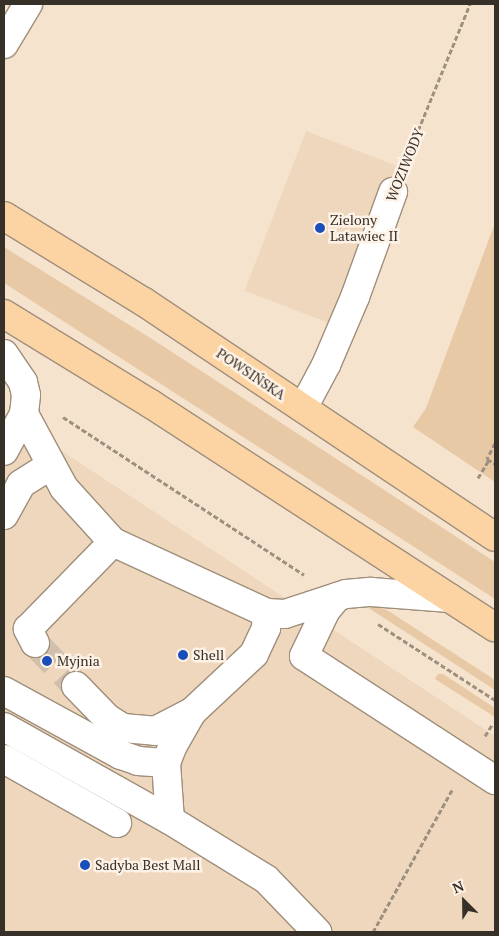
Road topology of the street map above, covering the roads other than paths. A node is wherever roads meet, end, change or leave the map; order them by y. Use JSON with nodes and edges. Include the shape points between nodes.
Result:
{"nodes":[{"id":1,"x":28,"y":4,"type":"edge"},
{"id":2,"x":4,"y":44,"type":"edge"},
{"id":3,"x":393,"y":192,"type":"road end"},
{"id":4,"x":4,"y":216,"type":"edge"},
{"id":5,"x":4,"y":314,"type":"edge"},
{"id":6,"x":4,"y":354,"type":"edge"},
{"id":7,"x":25,"y":405,"type":"junction"},
{"id":8,"x":303,"y":408,"type":"junction"},
{"id":9,"x":4,"y":451,"type":"edge"},
{"id":10,"x":50,"y":466,"type":"junction"},
{"id":11,"x":4,"y":515,"type":"edge"},
{"id":12,"x":495,"y":537,"type":"edge"},
{"id":13,"x":113,"y":542,"type":"junction"},
{"id":14,"x":337,"y":597,"type":"junction"},
{"id":15,"x":450,"y":598,"type":"junction"},
{"id":16,"x":267,"y":613,"type":"junction"},
{"id":17,"x":495,"y":627,"type":"edge"},
{"id":18,"x":36,"y":643,"type":"tunnel mouth"},
{"id":19,"x":76,"y":686,"type":"tunnel mouth"},
{"id":20,"x":4,"y":691,"type":"edge"},
{"id":21,"x":192,"y":712,"type":"junction"},
{"id":22,"x":4,"y":727,"type":"edge"},
{"id":23,"x":4,"y":759,"type":"edge"},
{"id":24,"x":166,"y":763,"type":"junction"},
{"id":25,"x":495,"y":780,"type":"edge"},
{"id":26,"x":170,"y":820,"type":"junction"},
{"id":27,"x":117,"y":822,"type":"dead end"},
{"id":28,"x":317,"y":932,"type":"edge"}],
"edges":[{"from":1,"to":2,"type":"street"},
{"from":3,"to":8,"type":"street","name":"WOZIWODY","via":[[355,297],[326,365]]},
{"from":4,"to":8,"type":"main road","name":"POWSIŃSKA","via":[[144,302]]},
{"from":5,"to":15,"type":"main road","via":[[150,404]]},
{"from":6,"to":7,"type":"street","via":[[23,382]]},
{"from":7,"to":9,"type":"street"},
{"from":7,"to":10,"type":"street"},
{"from":8,"to":12,"type":"main road","name":"POWSIŃSKA"},
{"from":10,"to":11,"type":"street","via":[[21,484]]},
{"from":10,"to":13,"type":"street","via":[[64,488]]},
{"from":13,"to":16,"type":"street"},
{"from":13,"to":18,"type":"street","via":[[28,629]]},
{"from":14,"to":15,"type":"street","via":[[371,592]]},
{"from":14,"to":16,"type":"street","via":[[285,614]]},
{"from":14,"to":25,"type":"street","via":[[326,610],[304,656]]},
{"from":15,"to":17,"type":"main road"},
{"from":16,"to":21,"type":"street","via":[[266,628],[254,654]]},
{"from":19,"to":21,"type":"street","via":[[107,718],[124,728],[155,731]]},
{"from":20,"to":24,"type":"street","via":[[121,755],[138,761]]},
{"from":21,"to":24,"type":"street"},
{"from":22,"to":26,"type":"street"},
{"from":23,"to":27,"type":"street"},
{"from":24,"to":26,"type":"street"},
{"from":26,"to":28,"type":"street","via":[[266,879]]}]}
